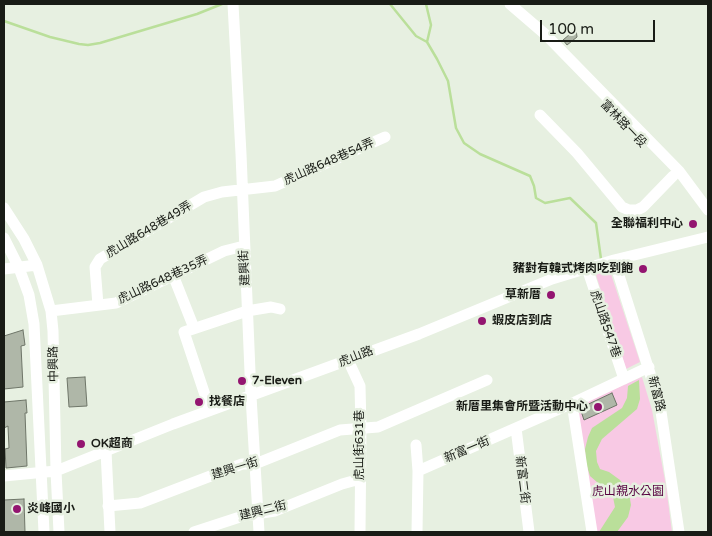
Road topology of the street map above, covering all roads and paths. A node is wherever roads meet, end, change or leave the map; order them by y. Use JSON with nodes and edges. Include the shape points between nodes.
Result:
{"nodes":[{"id":1,"x":232,"y":4,"type":"edge"},
{"id":2,"x":510,"y":4,"type":"edge"},
{"id":3,"x":538,"y":30,"type":"junction"},
{"id":4,"x":540,"y":115,"type":"dead end"},
{"id":5,"x":385,"y":137,"type":"dead end"},
{"id":6,"x":673,"y":176,"type":"junction"},
{"id":7,"x":243,"y":189,"type":"junction"},
{"id":8,"x":4,"y":208,"type":"edge"},
{"id":9,"x":708,"y":210,"type":"edge"},
{"id":10,"x":708,"y":220,"type":"edge"},
{"id":11,"x":708,"y":237,"type":"edge"},
{"id":12,"x":4,"y":238,"type":"edge"},
{"id":13,"x":244,"y":246,"type":"junction"},
{"id":14,"x":614,"y":260,"type":"junction"},
{"id":15,"x":37,"y":264,"type":"junction"},
{"id":16,"x":19,"y":268,"type":"junction"},
{"id":17,"x":586,"y":268,"type":"junction"},
{"id":18,"x":4,"y":269,"type":"edge"},
{"id":19,"x":173,"y":275,"type":"junction"},
{"id":20,"x":98,"y":305,"type":"junction"},
{"id":21,"x":280,"y":309,"type":"dead end"},
{"id":22,"x":51,"y":311,"type":"junction"},
{"id":23,"x":248,"y":311,"type":"junction"},
{"id":24,"x":189,"y":330,"type":"junction"},
{"id":25,"x":348,"y":360,"type":"junction"},
{"id":26,"x":649,"y":367,"type":"junction"},
{"id":27,"x":624,"y":379,"type":"junction"},
{"id":28,"x":488,"y":380,"type":"dead end"},
{"id":29,"x":251,"y":396,"type":"junction"},
{"id":30,"x":572,"y":403,"type":"junction"},
{"id":31,"x":210,"y":410,"type":"junction"},
{"id":32,"x":361,"y":428,"type":"junction"},
{"id":33,"x":516,"y":428,"type":"junction"},
{"id":34,"x":416,"y":446,"type":"dead end"},
{"id":35,"x":106,"y":451,"type":"junction"},
{"id":36,"x":255,"y":464,"type":"junction"},
{"id":37,"x":56,"y":471,"type":"junction"},
{"id":38,"x":418,"y":471,"type":"junction"},
{"id":39,"x":42,"y":472,"type":"junction"},
{"id":40,"x":4,"y":476,"type":"edge"},
{"id":41,"x":360,"y":479,"type":"junction"},
{"id":42,"x":108,"y":506,"type":"junction"},
{"id":43,"x":258,"y":514,"type":"junction"},
{"id":44,"x":44,"y":532,"type":"edge"},
{"id":45,"x":59,"y":532,"type":"edge"},
{"id":46,"x":110,"y":532,"type":"edge"},
{"id":47,"x":194,"y":532,"type":"edge"},
{"id":48,"x":259,"y":532,"type":"edge"},
{"id":49,"x":360,"y":532,"type":"edge"},
{"id":50,"x":417,"y":532,"type":"edge"},
{"id":51,"x":529,"y":532,"type":"edge"},
{"id":52,"x":592,"y":532,"type":"edge"},
{"id":53,"x":679,"y":532,"type":"edge"}],
"edges":[{"from":1,"to":7,"type":"street","name":"建興街"},
{"from":2,"to":3,"type":"street","name":"富林路一段"},
{"from":3,"to":6,"type":"street","name":"富林路一段"},
{"from":3,"to":9,"type":"street","name":"富林路一段","via":[[679,171]]},
{"from":4,"to":6,"type":"street","via":[[622,207],[629,210],[643,207]]},
{"from":5,"to":7,"type":"street","name":"虎山路648巷54弄","via":[[275,186]]},
{"from":6,"to":10,"type":"street","name":"富林路一段"},
{"from":7,"to":13,"type":"street","name":"建興街"},
{"from":7,"to":20,"type":"street","name":"虎山路648巷49弄","via":[[204,197],[100,259],[95,267]]},
{"from":8,"to":15,"type":"street","name":"中興路"},
{"from":11,"to":14,"type":"street","name":"虎山路"},
{"from":12,"to":16,"type":"street","name":"中興路"},
{"from":13,"to":19,"type":"street","name":"虎山路648巷35弄","via":[[224,251]]},
{"from":13,"to":23,"type":"street","name":"建興街"},
{"from":14,"to":17,"type":"street","name":"虎山路"},
{"from":14,"to":26,"type":"street","name":"新富路"},
{"from":15,"to":16,"type":"street"},
{"from":15,"to":22,"type":"street","name":"中興路"},
{"from":16,"to":18,"type":"street"},
{"from":16,"to":39,"type":"street","name":"中興路","via":[[34,324]]},
{"from":17,"to":25,"type":"street","name":"虎山路","via":[[552,278]]},
{"from":17,"to":27,"type":"street","name":"虎山路547巷"},
{"from":19,"to":20,"type":"street","name":"虎山路648巷35弄","via":[[116,303]]},
{"from":19,"to":24,"type":"street"},
{"from":20,"to":22,"type":"street","name":"虎山路648巷35弄"},
{"from":21,"to":23,"type":"street","via":[[271,307]]},
{"from":22,"to":37,"type":"street","name":"中興路"},
{"from":23,"to":24,"type":"street"},
{"from":23,"to":29,"type":"street","name":"建興街"},
{"from":24,"to":31,"type":"street"},
{"from":25,"to":29,"type":"street","name":"虎山路"},
{"from":25,"to":32,"type":"street","name":"虎山街631巷","via":[[360,386]]},
{"from":26,"to":27,"type":"street","name":"新富一街"},
{"from":26,"to":53,"type":"street","name":"新富路","via":[[660,405]]},
{"from":27,"to":30,"type":"street","name":"新富一街"},
{"from":28,"to":32,"type":"street","name":"建興一街","via":[[378,427]]},
{"from":29,"to":31,"type":"street","name":"虎山路"},
{"from":29,"to":36,"type":"street","name":"建興街"},
{"from":30,"to":33,"type":"street","name":"新富一街"},
{"from":30,"to":52,"type":"street"},
{"from":31,"to":35,"type":"street","name":"虎山路"},
{"from":32,"to":36,"type":"street","name":"建興一街","via":[[340,430]]},
{"from":32,"to":41,"type":"street","name":"虎山街631巷"},
{"from":33,"to":38,"type":"street","name":"新富一街"},
{"from":33,"to":51,"type":"street","name":"新富二街"},
{"from":34,"to":38,"type":"street"},
{"from":35,"to":37,"type":"street","name":"虎山路"},
{"from":35,"to":42,"type":"street"},
{"from":36,"to":42,"type":"street","name":"建興一街","via":[[242,464],[140,503]]},
{"from":36,"to":43,"type":"street","name":"建興街"},
{"from":37,"to":39,"type":"street","name":"虎山路"},
{"from":37,"to":45,"type":"street","name":"中興路"},
{"from":38,"to":50,"type":"street"},
{"from":39,"to":40,"type":"street","name":"虎山路"},
{"from":39,"to":44,"type":"street","name":"中興路"},
{"from":41,"to":43,"type":"street","name":"建興二街","via":[[275,511]]},
{"from":41,"to":49,"type":"street","name":"虎山街631巷"},
{"from":42,"to":46,"type":"street"},
{"from":43,"to":47,"type":"street","name":"建興二街"},
{"from":43,"to":48,"type":"street","name":"建興街"}]}
